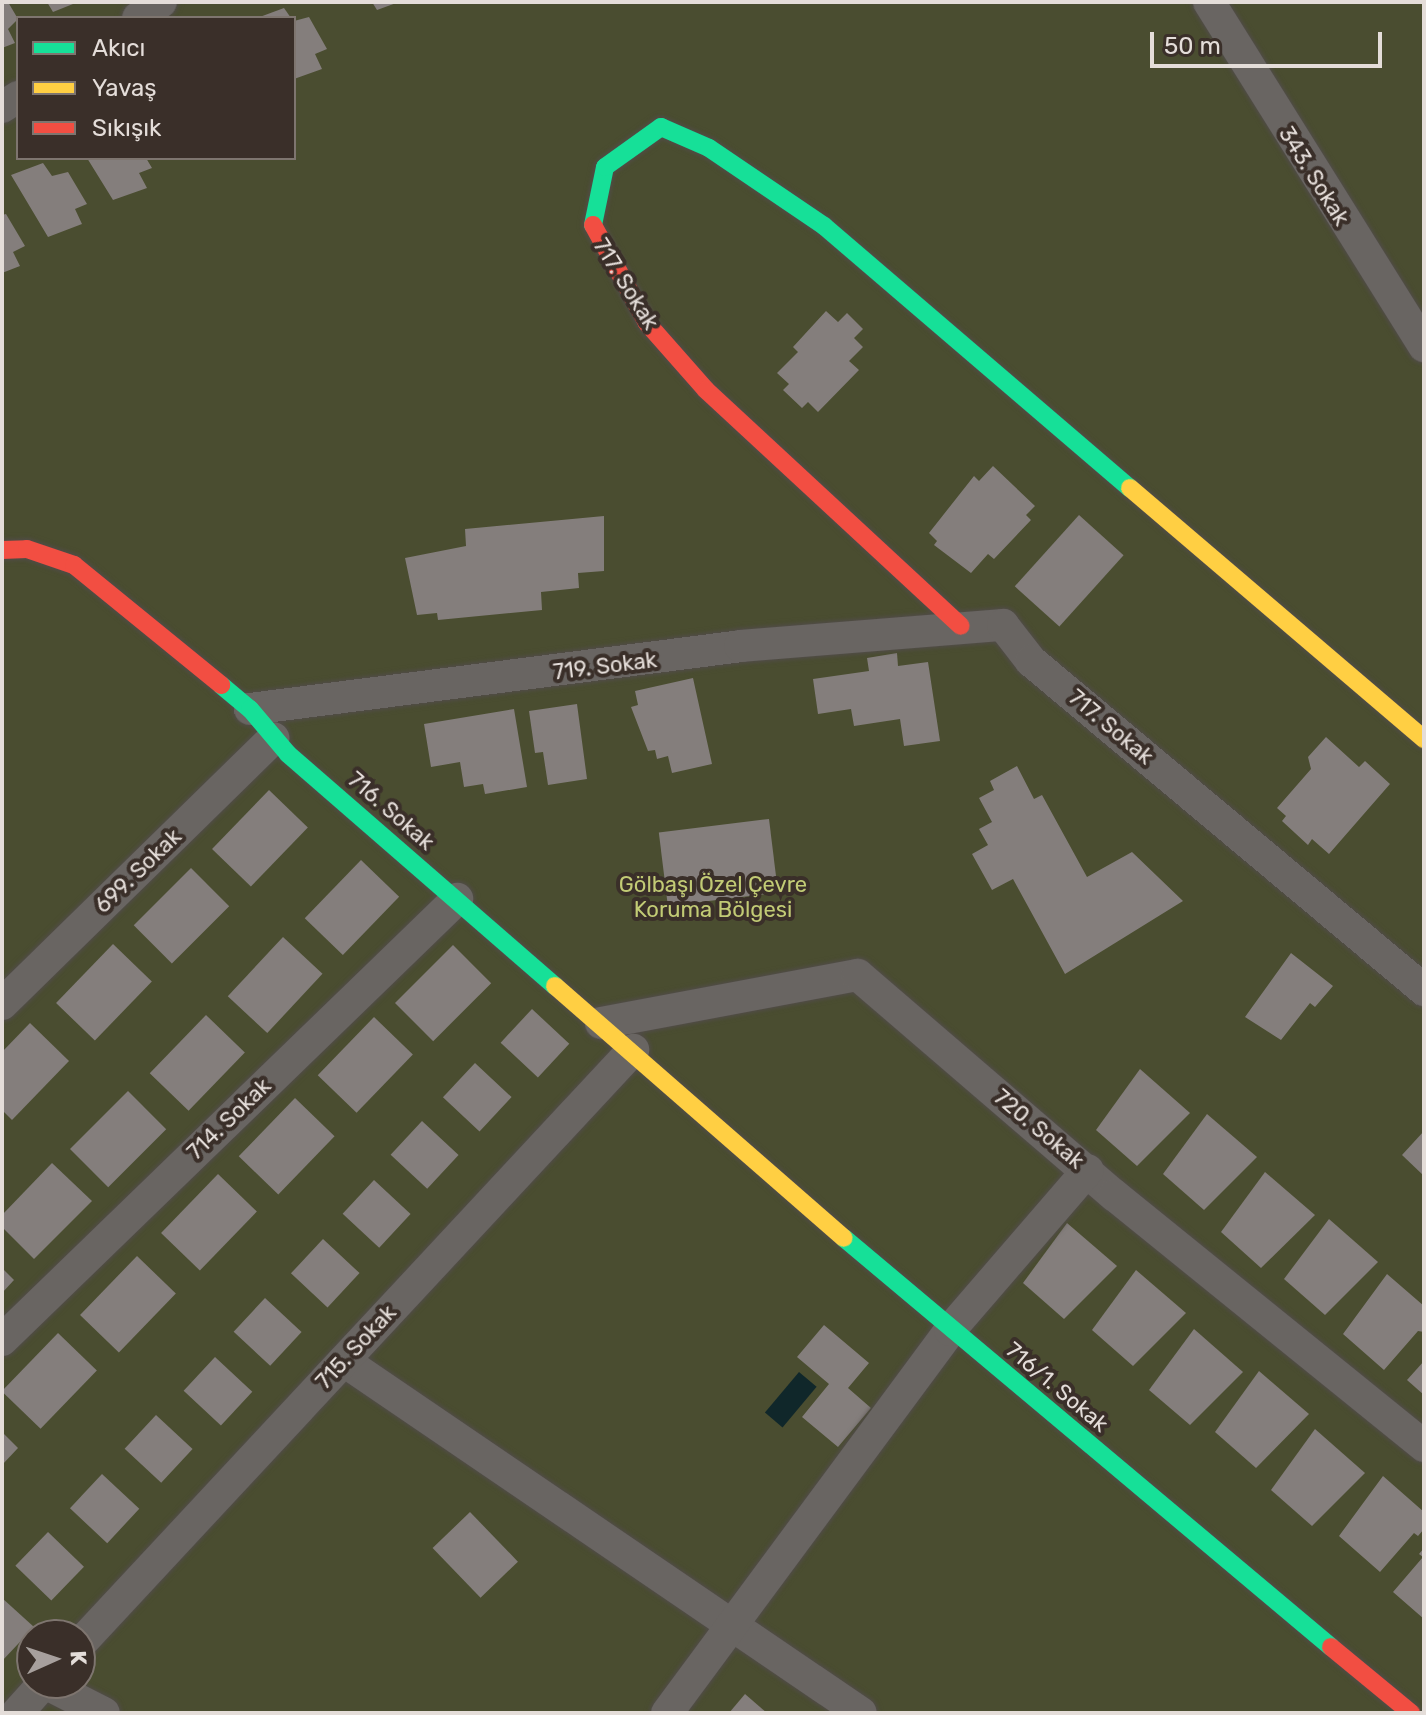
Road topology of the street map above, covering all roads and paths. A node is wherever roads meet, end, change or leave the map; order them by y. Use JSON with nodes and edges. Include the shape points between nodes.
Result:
{"nodes":[{"id":1,"x":161,"y":2,"type":"edge"},
{"id":2,"x":1209,"y":2,"type":"edge"},
{"id":3,"x":141,"y":16,"type":"edge"},
{"id":4,"x":1424,"y":346,"type":"edge"},
{"id":5,"x":2,"y":550,"type":"edge"},
{"id":6,"x":961,"y":626,"type":"junction"},
{"id":7,"x":250,"y":709,"type":"junction"},
{"id":8,"x":274,"y":738,"type":"junction"},
{"id":9,"x":1424,"y":739,"type":"edge"},
{"id":10,"x":457,"y":899,"type":"junction"},
{"id":11,"x":1424,"y":990,"type":"edge"},
{"id":12,"x":2,"y":1004,"type":"edge"},
{"id":13,"x":601,"y":1023,"type":"junction"},
{"id":14,"x":633,"y":1050,"type":"junction"},
{"id":15,"x":680,"y":1090,"type":"joint"},
{"id":16,"x":1088,"y":1170,"type":"junction"},
{"id":17,"x":950,"y":1330,"type":"junction"},
{"id":18,"x":2,"y":1340,"type":"edge"},
{"id":19,"x":344,"y":1361,"type":"junction"},
{"id":20,"x":1424,"y":1446,"type":"edge"},
{"id":21,"x":732,"y":1625,"type":"junction"},
{"id":22,"x":96,"y":1627,"type":"edge"},
{"id":23,"x":76,"y":1699,"type":"edge"},
{"id":24,"x":2,"y":1707,"type":"edge"},
{"id":25,"x":7,"y":1713,"type":"edge"},
{"id":26,"x":104,"y":1713,"type":"edge"},
{"id":27,"x":667,"y":1713,"type":"edge"},
{"id":28,"x":861,"y":1713,"type":"edge"},
{"id":29,"x":1411,"y":1713,"type":"edge"}],
"edges":[{"from":1,"to":3,"type":"street"},
{"from":2,"to":4,"type":"street","name":"343. Sokak"},
{"from":5,"to":7,"type":"street","name":"716. Sokak","via":[[27,549],[74,565]]},
{"from":6,"to":7,"type":"street","name":"719. Sokak","via":[[740,646]]},
{"from":6,"to":9,"type":"street","name":"717. Sokak","via":[[706,390],[647,323],[592,229],[605,167],[661,127],[709,148],[824,226]]},
{"from":6,"to":11,"type":"street","name":"717. Sokak","via":[[1003,625],[1031,661]]},
{"from":7,"to":8,"type":"street","name":"716. Sokak"},
{"from":8,"to":10,"type":"street","name":"716. Sokak"},
{"from":8,"to":12,"type":"street","name":"699. Sokak"},
{"from":10,"to":13,"type":"street","name":"716. Sokak"},
{"from":10,"to":18,"type":"street","name":"714. Sokak"},
{"from":13,"to":14,"type":"street","name":"716. Sokak"},
{"from":13,"to":16,"type":"street","name":"720. Sokak","via":[[858,975]]},
{"from":14,"to":15,"type":"street","name":"716. Sokak"},
{"from":14,"to":19,"type":"street","name":"715. Sokak"},
{"from":15,"to":17,"type":"street","name":"716/1. Sokak"},
{"from":16,"to":17,"type":"street"},
{"from":16,"to":20,"type":"street","name":"720. Sokak"},
{"from":17,"to":21,"type":"street"},
{"from":17,"to":29,"type":"street","name":"716/1. Sokak"},
{"from":19,"to":21,"type":"street"},
{"from":19,"to":22,"type":"street","name":"715. Sokak"},
{"from":21,"to":27,"type":"street"},
{"from":21,"to":28,"type":"street"},
{"from":23,"to":26,"type":"street"},
{"from":24,"to":25,"type":"street"}]}
